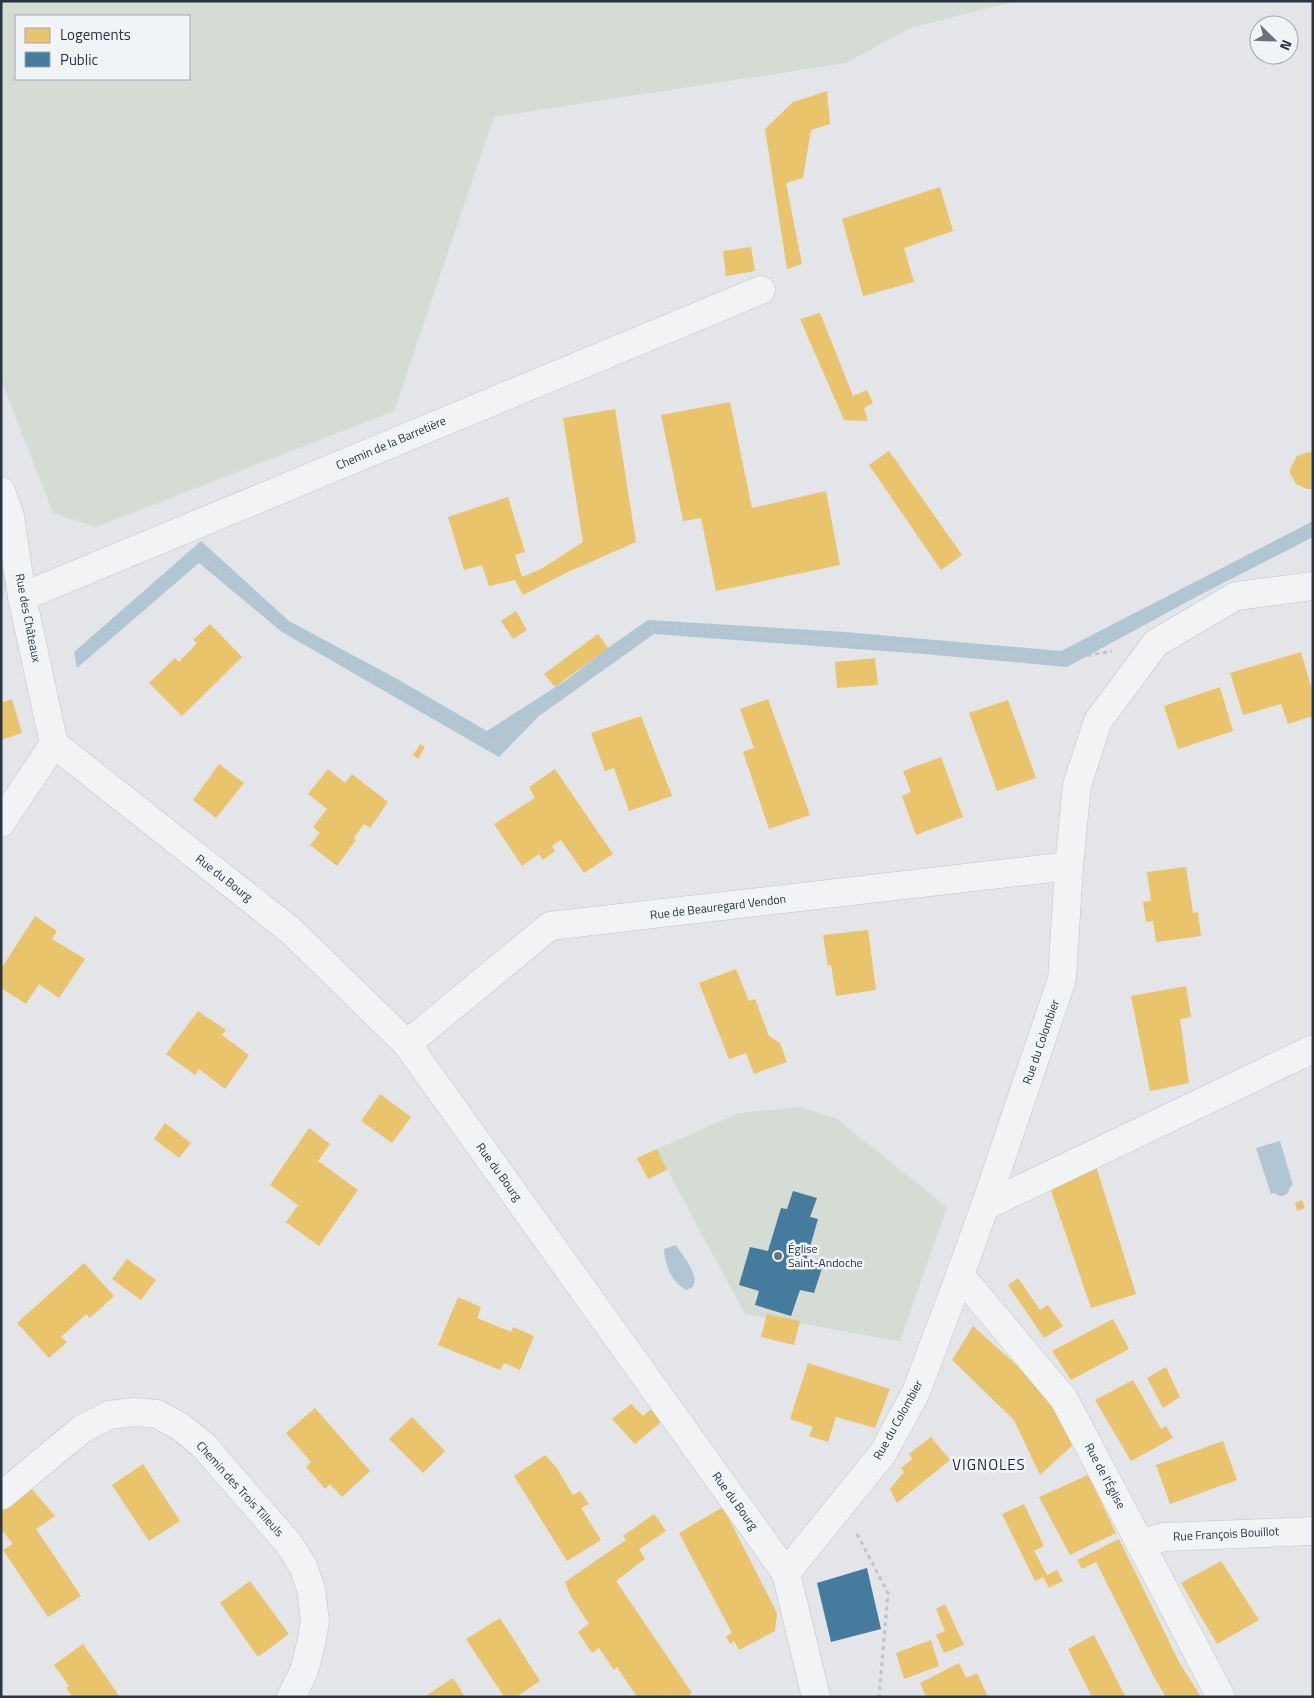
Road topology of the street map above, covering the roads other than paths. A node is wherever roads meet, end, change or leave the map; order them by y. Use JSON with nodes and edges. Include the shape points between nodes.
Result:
{"nodes":[{"id":1,"x":761,"y":290,"type":"dead end"},
{"id":2,"x":1,"y":491,"type":"edge"},
{"id":3,"x":1313,"y":586,"type":"edge"},
{"id":4,"x":22,"y":597,"type":"junction"},
{"id":5,"x":54,"y":744,"type":"junction"},
{"id":6,"x":1,"y":823,"type":"edge"},
{"id":7,"x":1069,"y":866,"type":"junction"},
{"id":8,"x":407,"y":1044,"type":"junction"},
{"id":9,"x":1313,"y":1050,"type":"edge"},
{"id":10,"x":985,"y":1206,"type":"junction"},
{"id":11,"x":960,"y":1275,"type":"junction"},
{"id":12,"x":1,"y":1496,"type":"edge"},
{"id":13,"x":1313,"y":1531,"type":"edge"},
{"id":14,"x":1140,"y":1543,"type":"junction"},
{"id":15,"x":786,"y":1573,"type":"junction"},
{"id":16,"x":291,"y":1697,"type":"edge"},
{"id":17,"x":816,"y":1697,"type":"edge"},
{"id":18,"x":1221,"y":1697,"type":"edge"}],
"edges":[{"from":1,"to":4,"type":"street","name":"Chemin de la Barretière"},
{"from":2,"to":4,"type":"street","name":"Rue des Châteaux","via":[[10,516]]},
{"from":3,"to":7,"type":"street","name":"Rue du Colombier","via":[[1236,596],[1156,643],[1098,721],[1077,785]]},
{"from":4,"to":5,"type":"street","name":"Rue des Châteaux"},
{"from":5,"to":6,"type":"street"},
{"from":5,"to":8,"type":"street","name":"Rue du Bourg","via":[[290,930]]},
{"from":7,"to":8,"type":"street","name":"Rue de Beauregard Vendon","via":[[550,926]]},
{"from":7,"to":10,"type":"street","name":"Rue du Colombier","via":[[1062,979]]},
{"from":8,"to":15,"type":"street","name":"Rue du Bourg"},
{"from":9,"to":10,"type":"street"},
{"from":10,"to":11,"type":"street","name":"Rue du Colombier"},
{"from":11,"to":14,"type":"street","name":"Rue de l'Église","via":[[1064,1400]]},
{"from":11,"to":15,"type":"street","name":"Rue du Colombier","via":[[916,1392],[883,1453]]},
{"from":12,"to":16,"type":"street","name":"Chemin des Trois Tilleuls","via":[[82,1429],[108,1415],[157,1414],[182,1427],[204,1446],[289,1544],[304,1566],[315,1621],[304,1671]]},
{"from":13,"to":14,"type":"street","name":"Rue François Bouillot","via":[[1164,1536]]},
{"from":14,"to":18,"type":"street","name":"Rue de l'Église"},
{"from":15,"to":17,"type":"street","name":"Rue du Bourg"}]}
